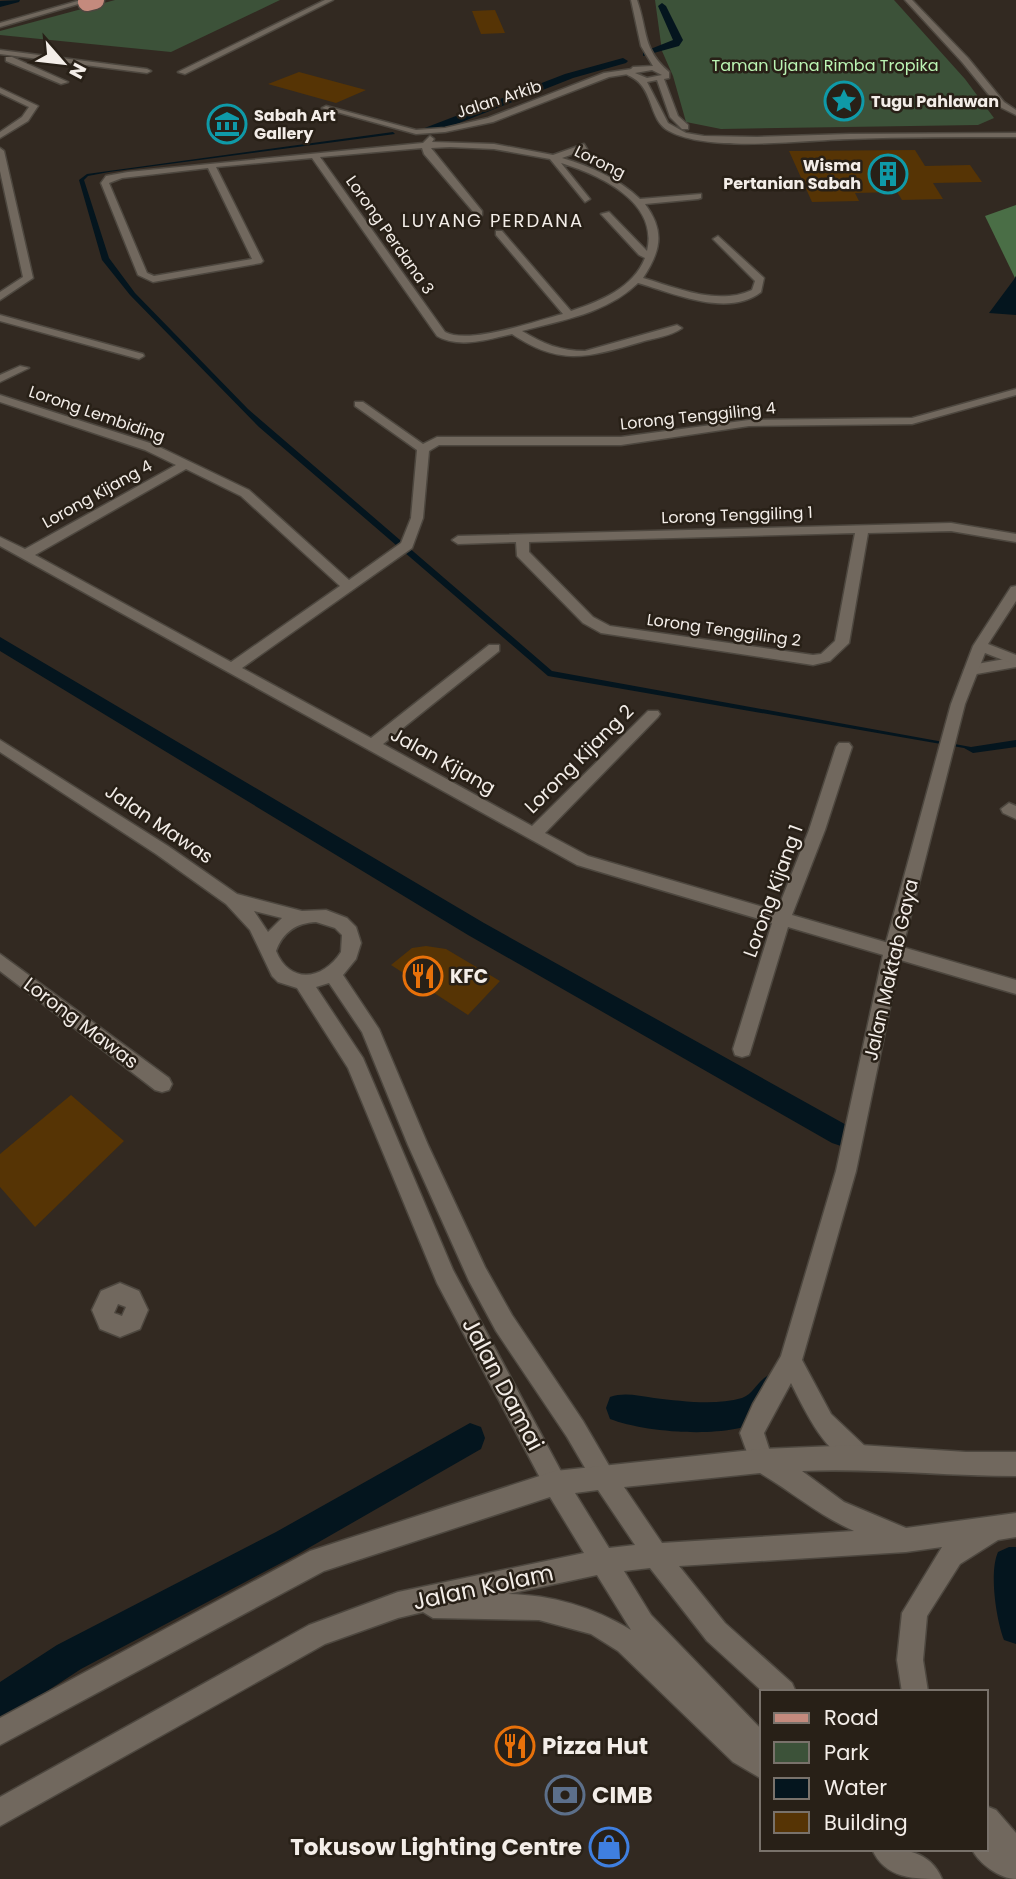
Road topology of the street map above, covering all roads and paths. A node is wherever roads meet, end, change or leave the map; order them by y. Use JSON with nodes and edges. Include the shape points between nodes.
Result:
{"nodes":[{"id":1,"x":74,"y":0,"type":"edge"},
{"id":2,"x":330,"y":0,"type":"edge"},
{"id":3,"x":634,"y":0,"type":"edge"},
{"id":4,"x":908,"y":0,"type":"edge"},
{"id":5,"x":90,"y":1,"type":"edge"},
{"id":6,"x":37,"y":15,"type":"junction"},
{"id":7,"x":0,"y":25,"type":"edge"},
{"id":8,"x":0,"y":53,"type":"edge"},
{"id":9,"x":148,"y":71,"type":"dead end"},
{"id":10,"x":182,"y":72,"type":"dead end"},
{"id":11,"x":635,"y":72,"type":"junction"},
{"id":12,"x":661,"y":74,"type":"junction"},
{"id":13,"x":64,"y":82,"type":"dead end"},
{"id":14,"x":1,"y":92,"type":"edge"},
{"id":15,"x":1001,"y":104,"type":"junction"},
{"id":16,"x":326,"y":108,"type":"dead end"},
{"id":17,"x":1016,"y":113,"type":"edge"},
{"id":18,"x":1011,"y":123,"type":"edge"},
{"id":19,"x":471,"y":128,"type":"junction"},
{"id":20,"x":1016,"y":134,"type":"edge"},
{"id":21,"x":0,"y":136,"type":"edge"},
{"id":22,"x":458,"y":144,"type":"junction"},
{"id":23,"x":470,"y":144,"type":"junction"},
{"id":24,"x":426,"y":145,"type":"junction"},
{"id":25,"x":584,"y":147,"type":"dead end"},
{"id":26,"x":0,"y":151,"type":"edge"},
{"id":27,"x":314,"y":155,"type":"junction"},
{"id":28,"x":553,"y":158,"type":"junction"},
{"id":29,"x":211,"y":164,"type":"junction"},
{"id":30,"x":698,"y":196,"type":"dead end"},
{"id":31,"x":585,"y":199,"type":"dead end"},
{"id":32,"x":639,"y":202,"type":"junction"},
{"id":33,"x":479,"y":213,"type":"dead end"},
{"id":34,"x":606,"y":214,"type":"dead end"},
{"id":35,"x":499,"y":233,"type":"dead end"},
{"id":36,"x":718,"y":239,"type":"dead end"},
{"id":37,"x":652,"y":257,"type":"junction"},
{"id":38,"x":635,"y":279,"type":"junction"},
{"id":39,"x":0,"y":297,"type":"edge"},
{"id":40,"x":570,"y":316,"type":"junction"},
{"id":41,"x":0,"y":318,"type":"edge"},
{"id":42,"x":677,"y":328,"type":"dead end"},
{"id":43,"x":514,"y":330,"type":"junction"},
{"id":44,"x":139,"y":356,"type":"dead end"},
{"id":45,"x":24,"y":368,"type":"dead end"},
{"id":46,"x":0,"y":379,"type":"edge"},
{"id":47,"x":1016,"y":392,"type":"edge"},
{"id":48,"x":0,"y":398,"type":"edge"},
{"id":49,"x":359,"y":404,"type":"dead end"},
{"id":50,"x":423,"y":449,"type":"junction"},
{"id":51,"x":186,"y":464,"type":"junction"},
{"id":52,"x":862,"y":528,"type":"junction"},
{"id":53,"x":1016,"y":538,"type":"edge"},
{"id":54,"x":458,"y":540,"type":"dead end"},
{"id":55,"x":523,"y":540,"type":"junction"},
{"id":56,"x":0,"y":541,"type":"edge"},
{"id":57,"x":25,"y":555,"type":"junction"},
{"id":58,"x":349,"y":587,"type":"junction"},
{"id":59,"x":1016,"y":590,"type":"edge"},
{"id":60,"x":980,"y":646,"type":"junction"},
{"id":61,"x":494,"y":648,"type":"dead end"},
{"id":62,"x":1016,"y":661,"type":"edge"},
{"id":63,"x":232,"y":668,"type":"junction"},
{"id":64,"x":971,"y":670,"type":"junction"},
{"id":65,"x":653,"y":714,"type":"dead end"},
{"id":66,"x":373,"y":744,"type":"junction"},
{"id":67,"x":0,"y":745,"type":"edge"},
{"id":68,"x":844,"y":747,"type":"dead end"},
{"id":69,"x":534,"y":834,"type":"junction"},
{"id":70,"x":232,"y":899,"type":"junction"},
{"id":71,"x":302,"y":917,"type":"junction"},
{"id":72,"x":782,"y":920,"type":"junction"},
{"id":73,"x":268,"y":950,"type":"junction"},
{"id":74,"x":893,"y":950,"type":"junction"},
{"id":75,"x":0,"y":961,"type":"edge"},
{"id":76,"x":333,"y":975,"type":"junction"},
{"id":77,"x":303,"y":982,"type":"junction"},
{"id":78,"x":1016,"y":987,"type":"edge"},
{"id":79,"x":742,"y":1049,"type":"dead end"},
{"id":80,"x":162,"y":1084,"type":"dead end"},
{"id":81,"x":792,"y":1361,"type":"junction"},
{"id":82,"x":860,"y":1457,"type":"junction"},
{"id":83,"x":761,"y":1461,"type":"junction"},
{"id":84,"x":1016,"y":1464,"type":"edge"},
{"id":85,"x":603,"y":1477,"type":"junction"},
{"id":86,"x":555,"y":1483,"type":"junction"},
{"id":87,"x":1007,"y":1525,"type":"edge"},
{"id":88,"x":906,"y":1540,"type":"junction"},
{"id":89,"x":659,"y":1555,"type":"junction"},
{"id":90,"x":603,"y":1561,"type":"junction"},
{"id":91,"x":398,"y":1605,"type":"junction"},
{"id":92,"x":781,"y":1690,"type":"edge"},
{"id":93,"x":915,"y":1690,"type":"edge"},
{"id":94,"x":0,"y":1732,"type":"edge"},
{"id":95,"x":760,"y":1747,"type":"edge"},
{"id":96,"x":760,"y":1765,"type":"edge"},
{"id":97,"x":0,"y":1812,"type":"edge"},
{"id":98,"x":988,"y":1822,"type":"edge"},
{"id":99,"x":988,"y":1850,"type":"edge"},
{"id":100,"x":889,"y":1851,"type":"edge"},
{"id":101,"x":1016,"y":1854,"type":"edge"},
{"id":102,"x":1016,"y":1868,"type":"edge"},
{"id":103,"x":928,"y":1879,"type":"edge"}],
"edges":[{"from":1,"to":6,"type":"street"},
{"from":2,"to":10,"type":"street"},
{"from":3,"to":12,"type":"street","via":[[644,50]]},
{"from":4,"to":15,"type":"street"},
{"from":5,"to":6,"type":"street"},
{"from":6,"to":7,"type":"street"},
{"from":8,"to":9,"type":"street"},
{"from":8,"to":13,"type":"street"},
{"from":11,"to":12,"type":"street","name":"Jalan Arkib"},
{"from":11,"to":19,"type":"street","name":"Jalan Arkib","via":[[597,80]]},
{"from":11,"to":20,"type":"street","via":[[666,125],[693,136]]},
{"from":12,"to":18,"type":"street","via":[[677,122],[702,132]]},
{"from":14,"to":21,"type":"street","via":[[34,106],[25,119]]},
{"from":15,"to":17,"type":"street"},
{"from":15,"to":18,"type":"street"},
{"from":16,"to":19,"type":"street","name":"Jalan Arkib","via":[[416,132]]},
{"from":18,"to":20,"type":"street"},
{"from":19,"to":22,"type":"street"},
{"from":19,"to":23,"type":"street"},
{"from":19,"to":24,"type":"street","via":[[430,139]]},
{"from":22,"to":23,"type":"street","name":"Lorong"},
{"from":22,"to":24,"type":"street","name":"Lorong"},
{"from":23,"to":28,"type":"street","name":"Lorong"},
{"from":24,"to":27,"type":"street","name":"Lorong"},
{"from":24,"to":33,"type":"street","via":[[427,152]]},
{"from":25,"to":28,"type":"street"},
{"from":26,"to":39,"type":"street","via":[[28,278]]},
{"from":27,"to":29,"type":"street","name":"Lorong"},
{"from":27,"to":43,"type":"street","name":"Lorong Perdana 3","via":[[441,334],[460,339]]},
{"from":28,"to":31,"type":"street"},
{"from":28,"to":32,"type":"street","name":"Lorong","via":[[600,176]]},
{"from":29,"to":29,"type":"street","name":"Lorong","via":[[109,178],[106,183],[143,275],[153,279],[257,263]]},
{"from":30,"to":32,"type":"street"},
{"from":32,"to":37,"type":"street","name":"Lorong","via":[[655,233]]},
{"from":34,"to":37,"type":"street","via":[[642,253]]},
{"from":35,"to":40,"type":"street"},
{"from":36,"to":38,"type":"street","via":[[760,280],[757,292],[744,300],[723,302]]},
{"from":37,"to":38,"type":"street"},
{"from":38,"to":40,"type":"street","via":[[615,297]]},
{"from":40,"to":43,"type":"street"},
{"from":41,"to":44,"type":"street"},
{"from":42,"to":43,"type":"street","via":[[574,355],[542,349]]},
{"from":45,"to":46,"type":"street"},
{"from":47,"to":50,"type":"street","name":"Lorong Tenggiling 4","via":[[912,421],[749,423],[621,442],[437,441]]},
{"from":48,"to":51,"type":"street","name":"Lorong Lembiding","via":[[125,438]]},
{"from":49,"to":50,"type":"street"},
{"from":50,"to":58,"type":"street","via":[[417,518],[407,545]]},
{"from":51,"to":57,"type":"street","name":"Lorong Kijang 4"},
{"from":51,"to":58,"type":"street","name":"Lorong Lembiding","via":[[244,493]]},
{"from":52,"to":53,"type":"street","name":"Lorong Tenggiling 1","via":[[951,527]]},
{"from":52,"to":55,"type":"street","name":"Lorong Tenggiling 1"},
{"from":52,"to":55,"type":"street","name":"Lorong Tenggiling 2","via":[[842,643],[825,658],[813,660],[606,630],[588,620],[522,553]]},
{"from":54,"to":55,"type":"street","name":"Lorong Tenggiling 1"},
{"from":56,"to":57,"type":"street","name":"Jalan Kijang"},
{"from":57,"to":63,"type":"street","name":"Jalan Kijang"},
{"from":58,"to":63,"type":"street"},
{"from":59,"to":60,"type":"street","name":"Jalan Maktab Gaya"},
{"from":60,"to":62,"type":"street"},
{"from":60,"to":64,"type":"street","name":"Jalan Maktab Gaya"},
{"from":61,"to":66,"type":"street"},
{"from":62,"to":64,"type":"street"},
{"from":63,"to":66,"type":"street","name":"Jalan Kijang"},
{"from":64,"to":74,"type":"street","name":"Jalan Maktab Gaya"},
{"from":65,"to":69,"type":"street","name":"Lorong Kijang 2"},
{"from":66,"to":69,"type":"street","name":"Jalan Kijang"},
{"from":67,"to":70,"type":"street","name":"Jalan Mawas"},
{"from":68,"to":72,"type":"street","name":"Lorong Kijang 1"},
{"from":69,"to":72,"type":"street","name":"Jalan Kijang","via":[[583,860]]},
{"from":70,"to":71,"type":"street","name":"Jalan Mawas"},
{"from":70,"to":73,"type":"street","via":[[256,925]]},
{"from":71,"to":73,"type":"street","via":[[282,926]]},
{"from":71,"to":76,"type":"street","via":[[328,918],[348,930],[352,949]]},
{"from":72,"to":74,"type":"street","name":"Jalan Kijang"},
{"from":72,"to":79,"type":"street","name":"Lorong Kijang 1"},
{"from":73,"to":77,"type":"street","via":[[273,968]]},
{"from":74,"to":78,"type":"street","name":"Jalan Kijang"},
{"from":74,"to":81,"type":"street","name":"Jalan Maktab Gaya","via":[[846,1171]]},
{"from":75,"to":80,"type":"street","name":"Lorong Mawas"},
{"from":76,"to":77,"type":"street"},
{"from":76,"to":85,"type":"street","name":"Jalan Damai","via":[[370,1028],[477,1274]]},
{"from":77,"to":86,"type":"street","name":"Jalan Damai","via":[[356,1064],[445,1276]]},
{"from":81,"to":82,"type":"street","via":[[822,1422]]},
{"from":81,"to":83,"type":"street","name":"Jalan Maktab Gaya","via":[[752,1433]]},
{"from":82,"to":83,"type":"street"},
{"from":82,"to":84,"type":"street"},
{"from":83,"to":85,"type":"street"},
{"from":83,"to":88,"type":"street","via":[[836,1511]]},
{"from":85,"to":86,"type":"street"},
{"from":85,"to":89,"type":"street","name":"Jalan Damai"},
{"from":86,"to":90,"type":"street","name":"Jalan Damai"},
{"from":86,"to":94,"type":"street","via":[[319,1560]]},
{"from":87,"to":88,"type":"street","name":"Jalan Kolam"},
{"from":87,"to":93,"type":"street","via":[[951,1555],[915,1613],[910,1660]]},
{"from":88,"to":89,"type":"street","name":"Jalan Kolam"},
{"from":89,"to":90,"type":"street","name":"Jalan Kolam"},
{"from":89,"to":92,"type":"street","name":"Jalan Damai","via":[[716,1632]]},
{"from":90,"to":91,"type":"street","name":"Jalan Kolam"},
{"from":90,"to":95,"type":"street","name":"Jalan Damai","via":[[642,1624]]},
{"from":91,"to":96,"type":"street","via":[[539,1607],[596,1623],[627,1642],[742,1753]]},
{"from":91,"to":97,"type":"street","name":"Jalan Kolam","via":[[318,1634]]},
{"from":98,"to":101,"type":"street"},
{"from":99,"to":102,"type":"street"},
{"from":100,"to":103,"type":"street"}]}
